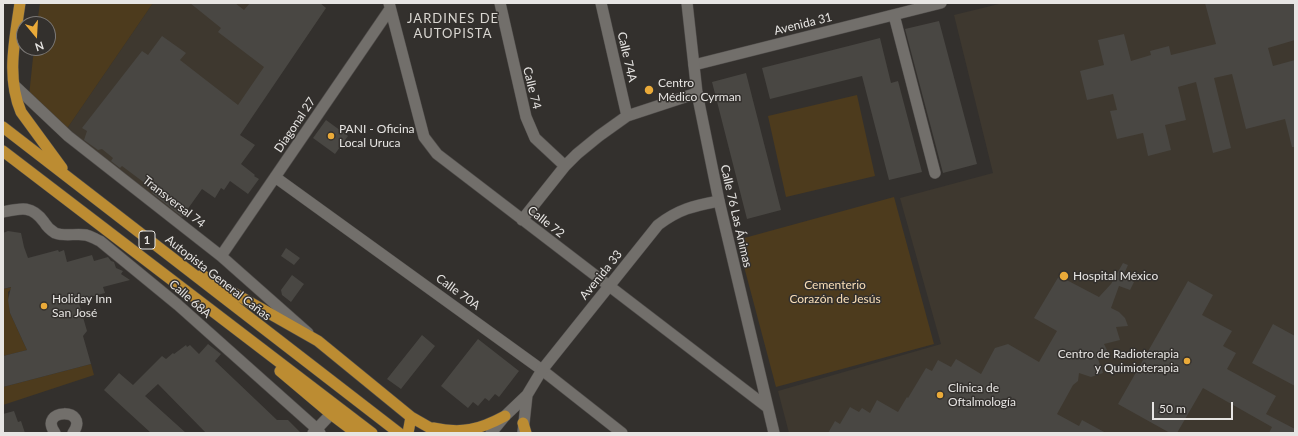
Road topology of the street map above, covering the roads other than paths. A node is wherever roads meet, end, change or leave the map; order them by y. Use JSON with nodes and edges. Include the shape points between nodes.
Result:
{"nodes":[{"id":1,"x":20,"y":3,"type":"edge"},
{"id":2,"x":500,"y":3,"type":"edge"},
{"id":3,"x":601,"y":3,"type":"edge"},
{"id":4,"x":687,"y":3,"type":"edge"},
{"id":5,"x":941,"y":3,"type":"edge"},
{"id":6,"x":390,"y":6,"type":"edge"},
{"id":7,"x":894,"y":15,"type":"junction"},
{"id":8,"x":694,"y":65,"type":"junction"},
{"id":9,"x":14,"y":84,"type":"junction"},
{"id":10,"x":697,"y":93,"type":"junction"},
{"id":11,"x":627,"y":116,"type":"junction"},
{"id":12,"x":3,"y":127,"type":"edge"},
{"id":13,"x":3,"y":150,"type":"edge"},
{"id":14,"x":566,"y":166,"type":"junction"},
{"id":15,"x":935,"y":173,"type":"dead end"},
{"id":16,"x":275,"y":177,"type":"junction"},
{"id":17,"x":69,"y":178,"type":"junction"},
{"id":18,"x":719,"y":201,"type":"junction"},
{"id":19,"x":3,"y":212,"type":"edge"},
{"id":20,"x":522,"y":220,"type":"junction"},
{"id":21,"x":166,"y":254,"type":"junction"},
{"id":22,"x":221,"y":256,"type":"junction"},
{"id":23,"x":158,"y":270,"type":"junction"},
{"id":24,"x":609,"y":287,"type":"junction"},
{"id":25,"x":318,"y":341,"type":"junction"},
{"id":26,"x":542,"y":370,"type":"junction"},
{"id":27,"x":527,"y":395,"type":"junction"},
{"id":28,"x":767,"y":407,"type":"junction"},
{"id":29,"x":331,"y":414,"type":"junction"},
{"id":30,"x":505,"y":416,"type":"junction"},
{"id":31,"x":411,"y":417,"type":"junction"},
{"id":32,"x":428,"y":426,"type":"junction"},
{"id":33,"x":348,"y":429,"type":"edge"},
{"id":34,"x":524,"y":430,"type":"edge"},
{"id":35,"x":318,"y":432,"type":"edge"},
{"id":36,"x":55,"y":433,"type":"edge"},
{"id":37,"x":73,"y":433,"type":"edge"},
{"id":38,"x":356,"y":433,"type":"edge"},
{"id":39,"x":372,"y":433,"type":"edge"},
{"id":40,"x":399,"y":433,"type":"edge"},
{"id":41,"x":408,"y":433,"type":"edge"},
{"id":42,"x":439,"y":433,"type":"edge"},
{"id":43,"x":491,"y":433,"type":"edge"},
{"id":44,"x":622,"y":433,"type":"edge"},
{"id":45,"x":774,"y":433,"type":"edge"}],
"edges":[{"from":1,"to":9,"type":"highway","via":[[13,50]]},
{"from":2,"to":14,"type":"street","name":"Calle 74","via":[[526,117],[535,138]]},
{"from":3,"to":11,"type":"street","name":"Calle 74A"},
{"from":4,"to":8,"type":"street","name":"Calle 76 Las Ánimas"},
{"from":5,"to":7,"type":"street","name":"Avenida 31"},
{"from":6,"to":16,"type":"street","name":"Diagonal 27"},
{"from":6,"to":20,"type":"street","name":"Calle 72","via":[[424,137],[437,154]]},
{"from":7,"to":8,"type":"street","name":"Avenida 31"},
{"from":7,"to":15,"type":"street"},
{"from":8,"to":10,"type":"street","name":"Calle 76 Las Ánimas"},
{"from":9,"to":17,"type":"highway","via":[[21,112]]},
{"from":9,"to":22,"type":"street","name":"Transversal 74","via":[[68,136]]},
{"from":10,"to":11,"type":"street"},
{"from":10,"to":18,"type":"street","name":"Calle 76 Las Ánimas"},
{"from":11,"to":14,"type":"street","via":[[577,154]]},
{"from":12,"to":17,"type":"highway","name":"Autopista General Cañas","number":"1"},
{"from":13,"to":23,"type":"highway","number":"1"},
{"from":14,"to":20,"type":"street"},
{"from":16,"to":22,"type":"street","name":"Diagonal 27"},
{"from":16,"to":26,"type":"street","name":"Calle 70A"},
{"from":17,"to":21,"type":"highway","name":"Autopista General Cañas","number":"1"},
{"from":18,"to":24,"type":"street","name":"Avenida 33","via":[[692,206],[658,225]]},
{"from":18,"to":28,"type":"street","name":"Calle 76 Las Ánimas"},
{"from":19,"to":35,"type":"street","name":"Calle 68A","via":[[31,209],[56,233],[85,235],[100,241],[178,305]]},
{"from":20,"to":24,"type":"street","name":"Calle 72"},
{"from":21,"to":25,"type":"highway"},
{"from":21,"to":40,"type":"highway","name":"Autopista General Cañas","number":"1"},
{"from":22,"to":25,"type":"street","name":"Transversal 74"},
{"from":23,"to":29,"type":"highway"},
{"from":23,"to":39,"type":"highway","number":"1"},
{"from":24,"to":26,"type":"street","name":"Avenida 33"},
{"from":24,"to":28,"type":"street","name":"Calle 72"},
{"from":25,"to":31,"type":"highway"},
{"from":26,"to":27,"type":"street","name":"Avenida 33"},
{"from":26,"to":44,"type":"street","name":"Calle 70A"},
{"from":27,"to":30,"type":"street","name":"Avenida 33"},
{"from":27,"to":34,"type":"street","name":"Avenida 33"},
{"from":28,"to":45,"type":"street","name":"Calle 76 Las Ánimas"},
{"from":29,"to":33,"type":"highway"},
{"from":29,"to":35,"type":"street"},
{"from":30,"to":32,"type":"highway","via":[[487,426],[467,431],[447,431]]},
{"from":30,"to":43,"type":"street","name":"Avenida 33"},
{"from":31,"to":32,"type":"highway"},
{"from":31,"to":41,"type":"highway"},
{"from":32,"to":42,"type":"highway"},
{"from":33,"to":38,"type":"highway"},
{"from":36,"to":37,"type":"street","via":[[52,421],[57,415],[65,413],[72,415],[76,422]]}]}
